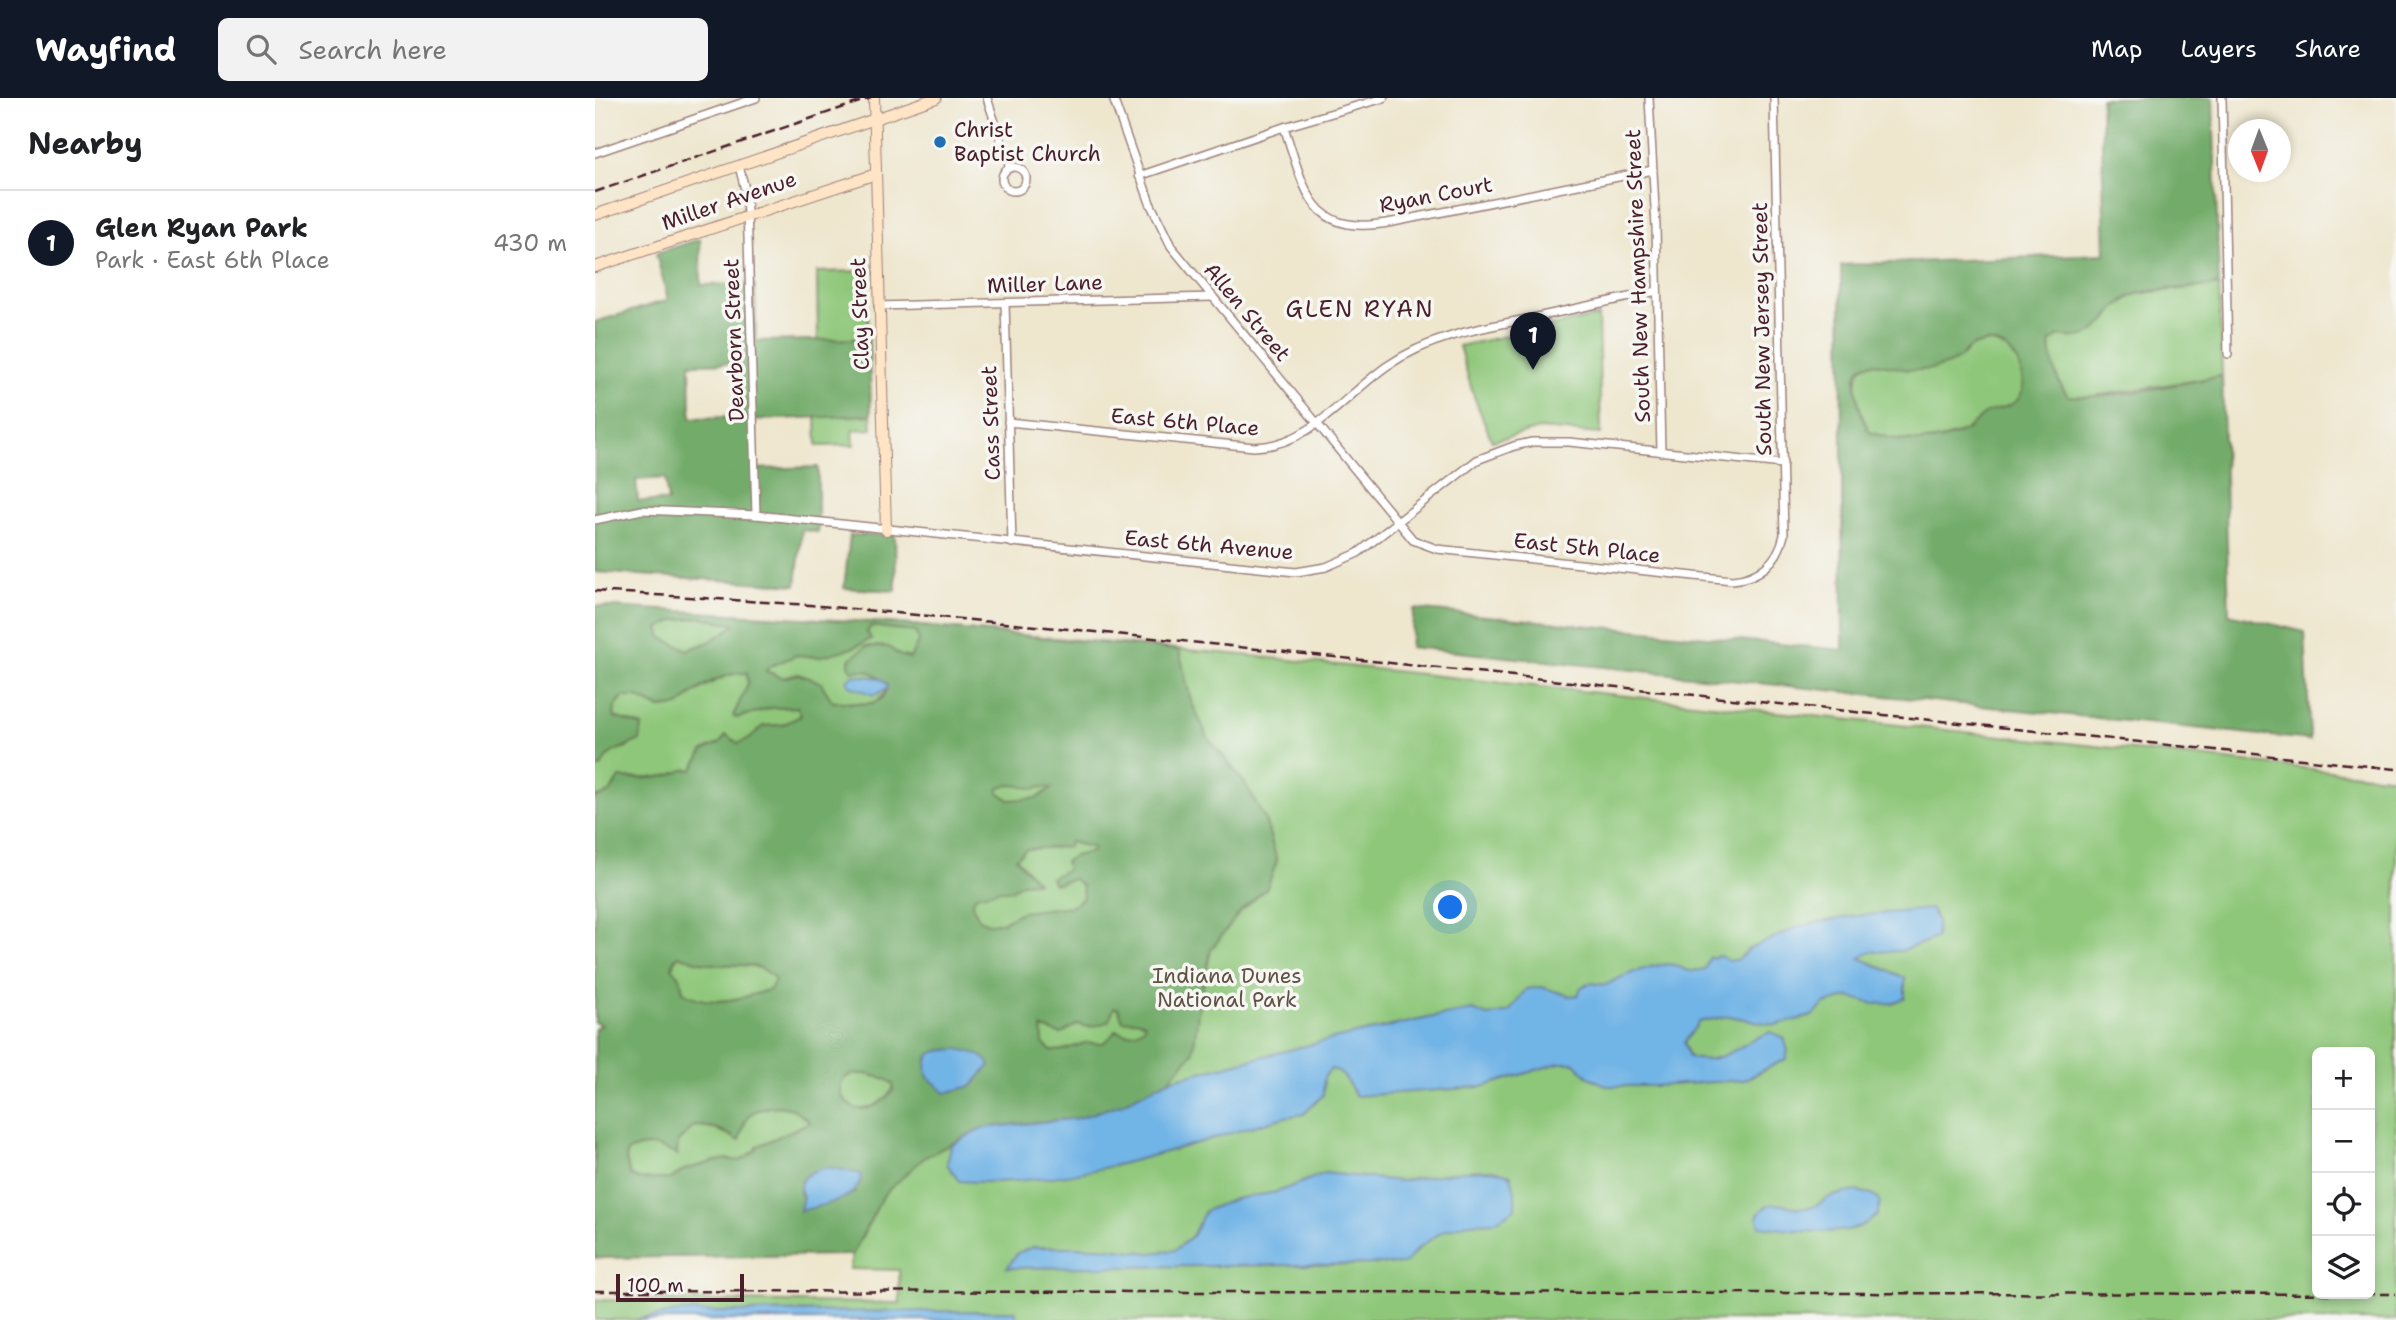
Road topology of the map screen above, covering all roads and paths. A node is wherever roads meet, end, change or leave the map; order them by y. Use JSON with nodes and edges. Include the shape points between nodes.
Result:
{"nodes":[{"id":1,"x":756,"y":98,"type":"edge"},
{"id":2,"x":874,"y":98,"type":"edge"},
{"id":3,"x":936,"y":98,"type":"edge"},
{"id":4,"x":987,"y":98,"type":"edge"},
{"id":5,"x":1113,"y":98,"type":"edge"},
{"id":6,"x":1384,"y":98,"type":"edge"},
{"id":7,"x":1649,"y":98,"type":"edge"},
{"id":8,"x":1774,"y":98,"type":"edge"},
{"id":9,"x":2222,"y":98,"type":"edge"},
{"id":10,"x":874,"y":119,"type":"junction"},
{"id":11,"x":1284,"y":127,"type":"junction"},
{"id":12,"x":595,"y":153,"type":"edge"},
{"id":13,"x":739,"y":166,"type":"junction"},
{"id":14,"x":1010,"y":168,"type":"dead end"},
{"id":15,"x":1653,"y":170,"type":"junction"},
{"id":16,"x":876,"y":174,"type":"junction"},
{"id":17,"x":1139,"y":176,"type":"junction"},
{"id":18,"x":595,"y":215,"type":"edge"},
{"id":19,"x":746,"y":216,"type":"junction"},
{"id":20,"x":595,"y":267,"type":"edge"},
{"id":21,"x":1657,"y":291,"type":"junction"},
{"id":22,"x":1213,"y":297,"type":"junction"},
{"id":23,"x":1005,"y":303,"type":"junction"},
{"id":24,"x":878,"y":306,"type":"junction"},
{"id":25,"x":2228,"y":354,"type":"dead end"},
{"id":26,"x":1008,"y":422,"type":"junction"},
{"id":27,"x":1316,"y":424,"type":"junction"},
{"id":28,"x":1661,"y":452,"type":"junction"},
{"id":29,"x":1783,"y":464,"type":"junction"},
{"id":30,"x":756,"y":515,"type":"junction"},
{"id":31,"x":595,"y":520,"type":"edge"},
{"id":32,"x":1398,"y":522,"type":"junction"},
{"id":33,"x":886,"y":530,"type":"junction"},
{"id":34,"x":1012,"y":543,"type":"junction"},
{"id":35,"x":1775,"y":558,"type":"joint"}],
"edges":[{"from":1,"to":12,"type":"street"},
{"from":2,"to":10,"type":"street","name":"Clay Street"},
{"from":3,"to":10,"type":"street"},
{"from":4,"to":14,"type":"street"},
{"from":5,"to":17,"type":"street","name":"Allen Street"},
{"from":6,"to":11,"type":"street"},
{"from":7,"to":15,"type":"street","name":"South New Hampshire Street"},
{"from":8,"to":29,"type":"street","name":"South New Jersey Street"},
{"from":9,"to":25,"type":"street"},
{"from":10,"to":13,"type":"street"},
{"from":10,"to":16,"type":"street","name":"Clay Street"},
{"from":11,"to":15,"type":"street","name":"Ryan Court","via":[[1309,197],[1333,220],[1349,226],[1393,222]]},
{"from":11,"to":17,"type":"street"},
{"from":13,"to":18,"type":"street"},
{"from":13,"to":19,"type":"street","name":"Dearborn Street"},
{"from":15,"to":21,"type":"street","name":"South New Hampshire Street"},
{"from":16,"to":19,"type":"street","name":"Miller Avenue"},
{"from":16,"to":24,"type":"street","name":"Clay Street"},
{"from":17,"to":22,"type":"street","name":"Allen Street","via":[[1171,246]]},
{"from":19,"to":20,"type":"street","name":"Miller Avenue"},
{"from":19,"to":30,"type":"street","name":"Dearborn Street"},
{"from":21,"to":27,"type":"street","name":"East 6th Place","via":[[1422,345],[1384,368]]},
{"from":21,"to":28,"type":"street","name":"South New Hampshire Street"},
{"from":22,"to":23,"type":"street","name":"Miller Lane"},
{"from":22,"to":27,"type":"street","name":"Allen Street"},
{"from":23,"to":24,"type":"street","name":"Miller Lane"},
{"from":23,"to":26,"type":"street","name":"Cass Street"},
{"from":24,"to":33,"type":"street","name":"Clay Street"},
{"from":26,"to":27,"type":"street","name":"East 6th Place","via":[[1254,447],[1292,440]]},
{"from":26,"to":34,"type":"street","name":"Cass Street"},
{"from":27,"to":32,"type":"street","name":"Allen Street"},
{"from":28,"to":29,"type":"street","name":"East 6th Avenue"},
{"from":28,"to":32,"type":"street","name":"East 6th Avenue","via":[[1550,441],[1514,446],[1478,460]]},
{"from":29,"to":35,"type":"street","name":"South New Jersey Street","via":[[1784,535]]},
{"from":30,"to":31,"type":"street","name":"East 6th Avenue","via":[[642,510]]},
{"from":30,"to":33,"type":"street","name":"East 6th Avenue"},
{"from":32,"to":34,"type":"street","name":"East 6th Avenue","via":[[1342,561],[1296,572]]},
{"from":32,"to":35,"type":"street","name":"East 5th Place","via":[[1419,544],[1437,549],[1720,579],[1751,577]]},
{"from":33,"to":34,"type":"street","name":"East 6th Avenue"}]}
